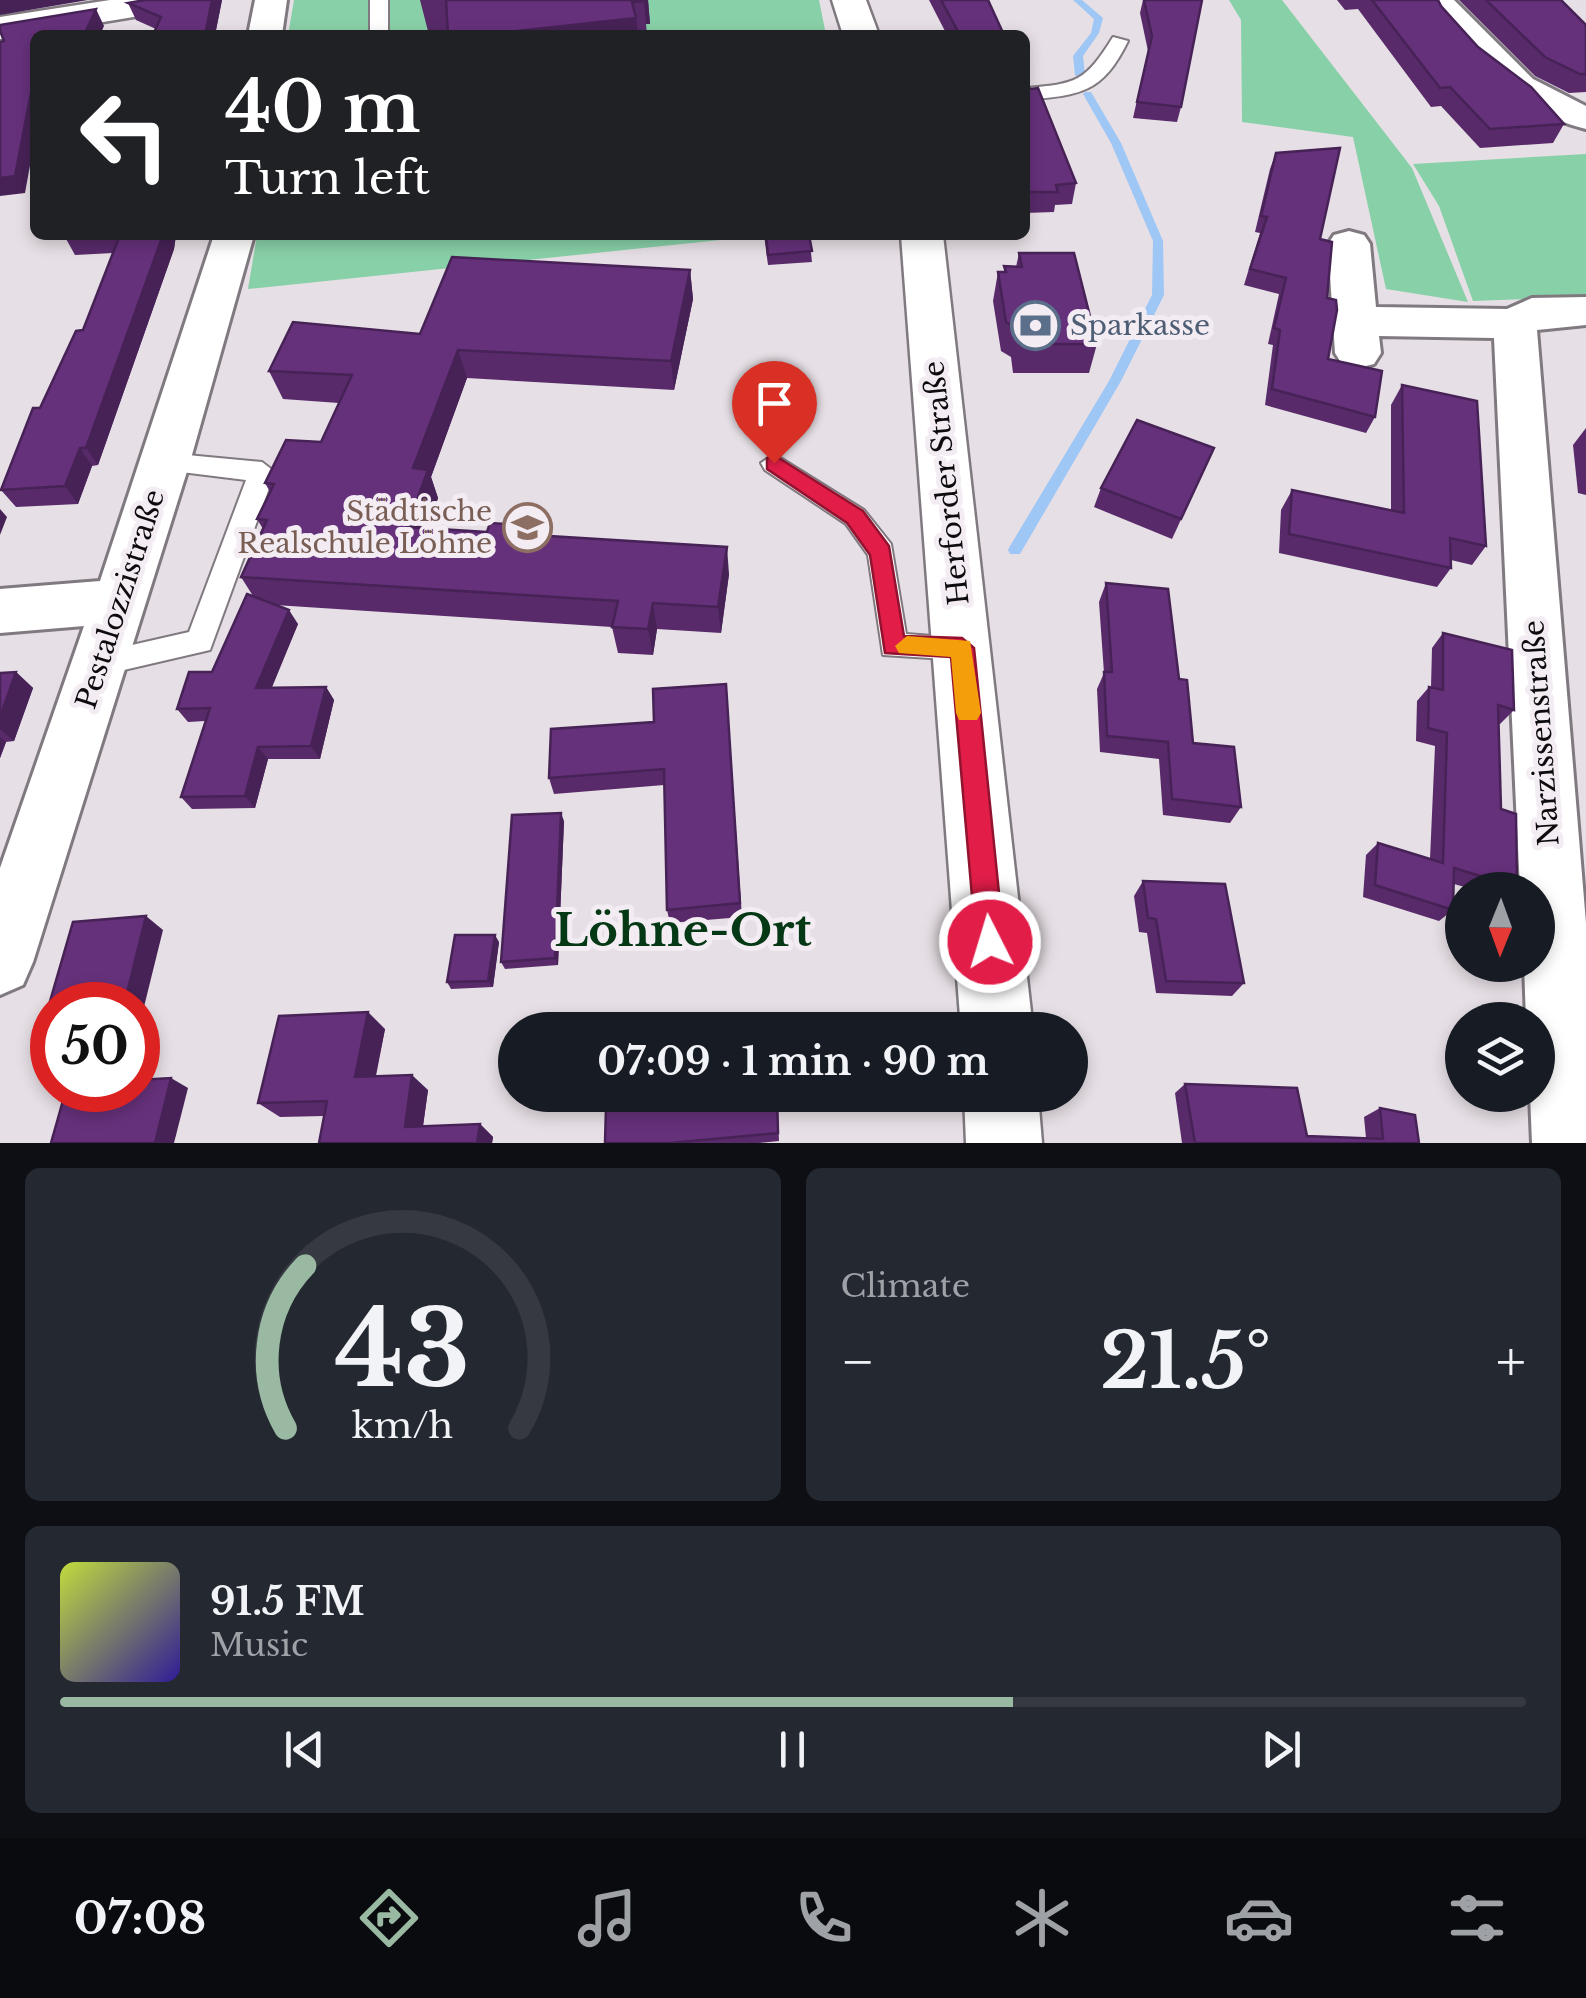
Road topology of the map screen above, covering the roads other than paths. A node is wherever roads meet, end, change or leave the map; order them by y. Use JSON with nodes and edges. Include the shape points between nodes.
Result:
{"nodes":[{"id":1,"x":176,"y":0,"type":"edge"},
{"id":2,"x":270,"y":0,"type":"edge"},
{"id":3,"x":379,"y":0,"type":"edge"},
{"id":4,"x":849,"y":0,"type":"edge"},
{"id":5,"x":1436,"y":0,"type":"edge"},
{"id":6,"x":0,"y":28,"type":"edge"},
{"id":7,"x":266,"y":30,"type":"edge"},
{"id":8,"x":378,"y":30,"type":"edge"},
{"id":9,"x":859,"y":30,"type":"edge"},
{"id":10,"x":1119,"y":41,"type":"dead end"},
{"id":11,"x":1030,"y":93,"type":"edge"},
{"id":12,"x":1586,"y":118,"type":"edge"},
{"id":13,"x":233,"y":240,"type":"edge"},
{"id":14,"x":922,"y":240,"type":"edge"},
{"id":15,"x":1349,"y":244,"type":"dead end"},
{"id":16,"x":1545,"y":316,"type":"edge"},
{"id":17,"x":166,"y":462,"type":"junction"},
{"id":18,"x":774,"y":463,"type":"dead end"},
{"id":19,"x":116,"y":602,"type":"junction"},
{"id":20,"x":0,"y":611,"type":"edge"},
{"id":21,"x":962,"y":648,"type":"junction"},
{"id":22,"x":98,"y":664,"type":"junction"},
{"id":23,"x":0,"y":962,"type":"edge"},
{"id":24,"x":994,"y":1012,"type":"edge"},
{"id":25,"x":1002,"y":1112,"type":"edge"},
{"id":26,"x":1004,"y":1143,"type":"edge"},
{"id":27,"x":1568,"y":1143,"type":"edge"}],
"edges":[{"from":1,"to":6,"type":"main road"},
{"from":2,"to":7,"type":"street"},
{"from":3,"to":8,"type":"lane"},
{"from":4,"to":9,"type":"main road"},
{"from":5,"to":12,"type":"street","via":[[1500,74],[1526,94]]},
{"from":10,"to":11,"type":"lane","via":[[1092,84]]},
{"from":13,"to":17,"type":"street","name":"Pestalozzistraße"},
{"from":14,"to":21,"type":"main road","name":"Herforder Straße"},
{"from":15,"to":16,"type":"street","name":"Narzissenstraße","via":[[1357,337]]},
{"from":16,"to":27,"type":"street","name":"Narzissenstraße"},
{"from":17,"to":19,"type":"street","name":"Pestalozzistraße"},
{"from":17,"to":22,"type":"lane","via":[[262,472],[200,642]]},
{"from":18,"to":21,"type":"lane","via":[[855,517],[881,552],[893,646]]},
{"from":19,"to":20,"type":"street"},
{"from":19,"to":22,"type":"street","name":"Pestalozzistraße"},
{"from":21,"to":24,"type":"main road","name":"Herforder Straße"},
{"from":22,"to":23,"type":"street","name":"Pestalozzistraße"},
{"from":25,"to":26,"type":"main road"}]}
